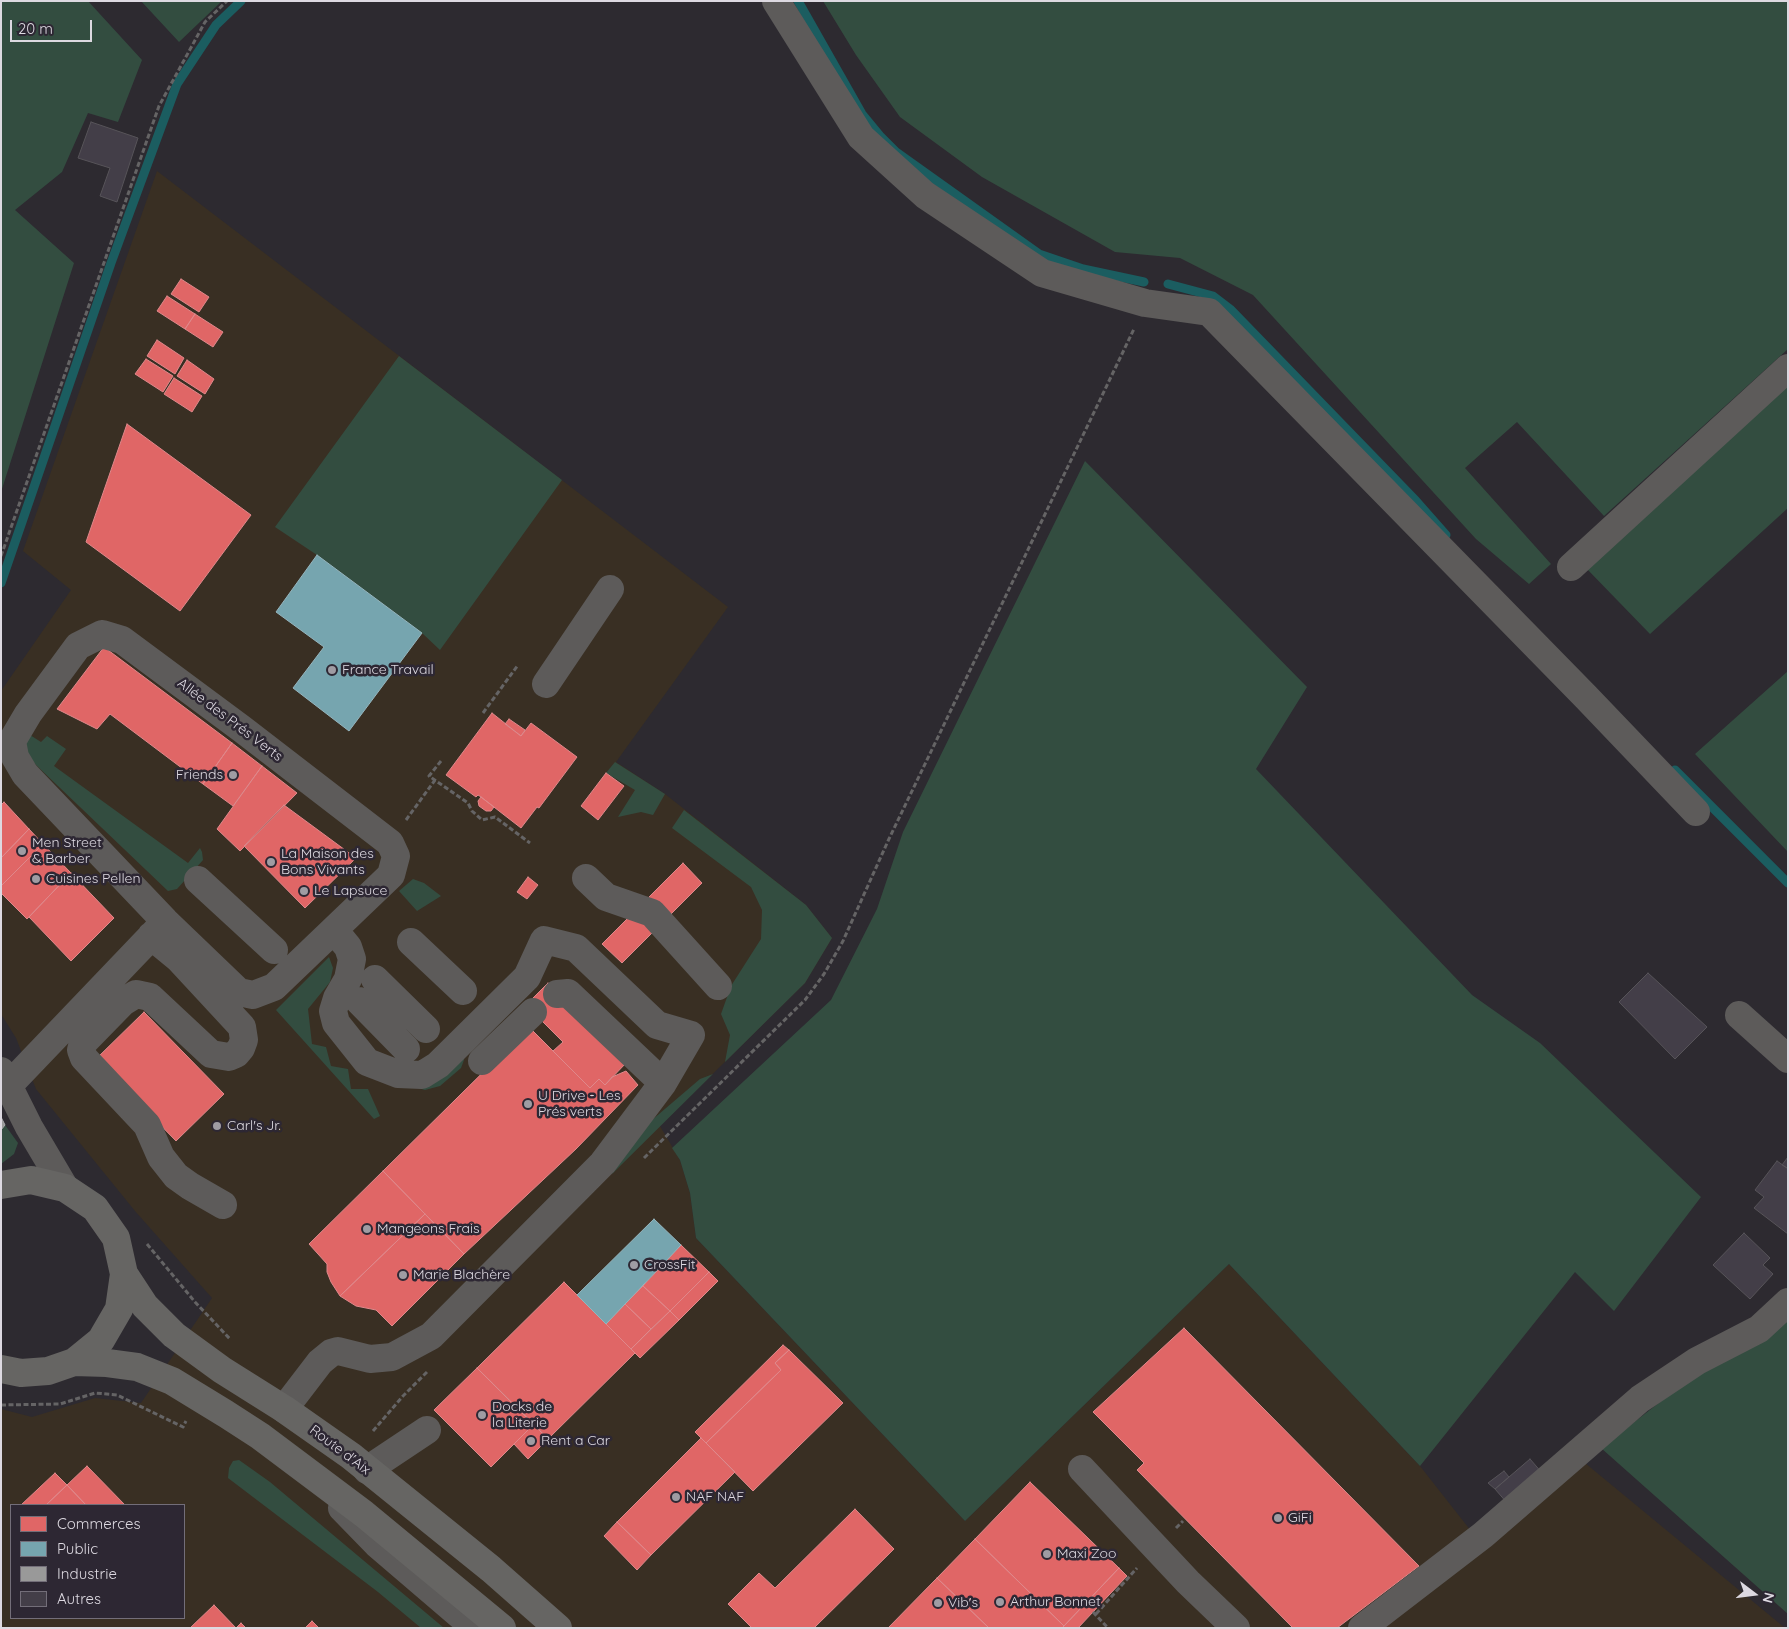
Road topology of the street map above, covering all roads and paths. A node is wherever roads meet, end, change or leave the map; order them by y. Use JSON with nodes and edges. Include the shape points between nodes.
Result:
{"nodes":[{"id":1,"x":227,"y":1,"type":"edge"},
{"id":2,"x":776,"y":1,"type":"edge"},
{"id":3,"x":1145,"y":303,"type":"junction"},
{"id":4,"x":1788,"y":368,"type":"edge"},
{"id":5,"x":1,"y":556,"type":"edge"},
{"id":6,"x":1571,"y":567,"type":"dead end"},
{"id":7,"x":610,"y":588,"type":"dead end"},
{"id":8,"x":518,"y":665,"type":"dead end"},
{"id":9,"x":546,"y":684,"type":"dead end"},
{"id":10,"x":483,"y":713,"type":"dead end"},
{"id":11,"x":440,"y":761,"type":"dead end"},
{"id":12,"x":434,"y":780,"type":"junction"},
{"id":13,"x":1696,"y":812,"type":"dead end"},
{"id":14,"x":390,"y":843,"type":"junction"},
{"id":15,"x":530,"y":843,"type":"dead end"},
{"id":16,"x":586,"y":878,"type":"dead end"},
{"id":17,"x":198,"y":880,"type":"dead end"},
{"id":18,"x":158,"y":928,"type":"junction"},
{"id":19,"x":334,"y":930,"type":"junction"},
{"id":20,"x":412,"y":942,"type":"dead end"},
{"id":21,"x":274,"y":950,"type":"dead end"},
{"id":22,"x":375,"y":979,"type":"dead end"},
{"id":23,"x":718,"y":986,"type":"dead end"},
{"id":24,"x":463,"y":991,"type":"dead end"},
{"id":25,"x":557,"y":994,"type":"dead end"},
{"id":26,"x":358,"y":1002,"type":"dead end"},
{"id":27,"x":533,"y":1012,"type":"dead end"},
{"id":28,"x":1739,"y":1015,"type":"dead end"},
{"id":29,"x":426,"y":1029,"type":"dead end"},
{"id":30,"x":406,"y":1048,"type":"dead end"},
{"id":31,"x":1788,"y":1059,"type":"edge"},
{"id":32,"x":482,"y":1061,"type":"dead end"},
{"id":33,"x":5,"y":1078,"type":"edge"},
{"id":34,"x":663,"y":1083,"type":"junction"},
{"id":35,"x":643,"y":1159,"type":"dead end"},
{"id":36,"x":1,"y":1185,"type":"edge"},
{"id":37,"x":65,"y":1188,"type":"junction"},
{"id":38,"x":223,"y":1205,"type":"dead end"},
{"id":39,"x":147,"y":1244,"type":"dead end"},
{"id":40,"x":124,"y":1274,"type":"junction"},
{"id":41,"x":1788,"y":1302,"type":"edge"},
{"id":42,"x":74,"y":1362,"type":"junction"},
{"id":43,"x":1,"y":1368,"type":"edge"},
{"id":44,"x":430,"y":1368,"type":"dead end"},
{"id":45,"x":222,"y":1370,"type":"junction"},
{"id":46,"x":201,"y":1399,"type":"junction"},
{"id":47,"x":1,"y":1405,"type":"edge"},
{"id":48,"x":284,"y":1409,"type":"junction"},
{"id":49,"x":427,"y":1430,"type":"dead end"},
{"id":50,"x":359,"y":1463,"type":"junction"},
{"id":51,"x":304,"y":1469,"type":"junction"},
{"id":52,"x":1082,"y":1469,"type":"dead end"},
{"id":53,"x":1093,"y":1612,"type":"dead end"},
{"id":54,"x":475,"y":1628,"type":"edge"},
{"id":55,"x":502,"y":1628,"type":"edge"},
{"id":56,"x":558,"y":1628,"type":"edge"},
{"id":57,"x":1108,"y":1628,"type":"edge"},
{"id":58,"x":1236,"y":1628,"type":"edge"},
{"id":59,"x":1362,"y":1628,"type":"edge"}],
"edges":[{"from":1,"to":5,"type":"path","via":[[205,22],[159,106]]},
{"from":2,"to":3,"type":"street","via":[[861,137],[925,196],[1042,273]]},
{"from":3,"to":13,"type":"street","via":[[1209,312]]},
{"from":3,"to":35,"type":"path","via":[[843,941],[824,974],[805,1000]]},
{"from":4,"to":6,"type":"street"},
{"from":7,"to":9,"type":"street"},
{"from":8,"to":10,"type":"path"},
{"from":11,"to":12,"type":"path","via":[[429,776]]},
{"from":12,"to":14,"type":"path"},
{"from":12,"to":15,"type":"path","via":[[468,803],[482,820],[495,817]]},
{"from":14,"to":18,"type":"street","name":"Allée des Prés Verts","via":[[122,640],[102,634],[78,646],[28,714],[12,741],[14,757],[25,774]]},
{"from":14,"to":19,"type":"street","name":"Allée des Prés Verts","via":[[396,856],[391,875]]},
{"from":16,"to":23,"type":"street","via":[[606,897],[652,913]]},
{"from":17,"to":21,"type":"street"},
{"from":18,"to":19,"type":"street","name":"Allée des Prés Verts","via":[[239,992],[253,995],[274,987]]},
{"from":18,"to":33,"type":"street"},
{"from":18,"to":38,"type":"street","via":[[179,959],[242,1027],[244,1040],[241,1048],[229,1057],[211,1054],[150,997],[136,994],[123,1002],[83,1043],[81,1050],[84,1058],[147,1125],[161,1157],[176,1176]]},
{"from":19,"to":34,"type":"street","via":[[348,947],[352,959],[348,979],[333,1011],[336,1024],[367,1062],[398,1074],[422,1075],[438,1065],[527,977],[544,940],[576,948],[658,1025],[691,1036]]},
{"from":20,"to":24,"type":"street"},
{"from":22,"to":29,"type":"street"},
{"from":25,"to":34,"type":"street","via":[[568,994]]},
{"from":26,"to":30,"type":"street"},
{"from":27,"to":32,"type":"street"},
{"from":28,"to":31,"type":"street"},
{"from":33,"to":37,"type":"street"},
{"from":34,"to":48,"type":"street","via":[[603,1164],[431,1336],[392,1357],[370,1359],[338,1350],[331,1353],[320,1362]]},
{"from":36,"to":37,"type":"main road","via":[[31,1180]]},
{"from":37,"to":40,"type":"main road","via":[[96,1208],[116,1238]]},
{"from":39,"to":45,"type":"path","via":[[236,1346]]},
{"from":40,"to":42,"type":"main road","via":[[119,1309],[101,1340]]},
{"from":40,"to":45,"type":"main road","name":"Route d'Aix","via":[[145,1306],[174,1335]]},
{"from":41,"to":59,"type":"street","via":[[1759,1329],[1697,1361],[1640,1399],[1483,1535]]},
{"from":42,"to":43,"type":"main road","via":[[48,1371],[21,1373]]},
{"from":42,"to":46,"type":"main road","via":[[137,1367],[172,1381]]},
{"from":44,"to":50,"type":"path","via":[[403,1396]]},
{"from":45,"to":48,"type":"main road","name":"Route d'Aix"},
{"from":46,"to":47,"type":"path","via":[[183,1427],[117,1395],[96,1393],[60,1404]]},
{"from":46,"to":51,"type":"main road","via":[[260,1436]]},
{"from":48,"to":50,"type":"main road","name":"Route d'Aix"},
{"from":49,"to":50,"type":"street"},
{"from":50,"to":56,"type":"main road","name":"Route d'Aix","via":[[491,1569]]},
{"from":51,"to":54,"type":"street","via":[[377,1544]]},
{"from":51,"to":55,"type":"main road"},
{"from":52,"to":58,"type":"street"},
{"from":53,"to":57,"type":"path"}]}
